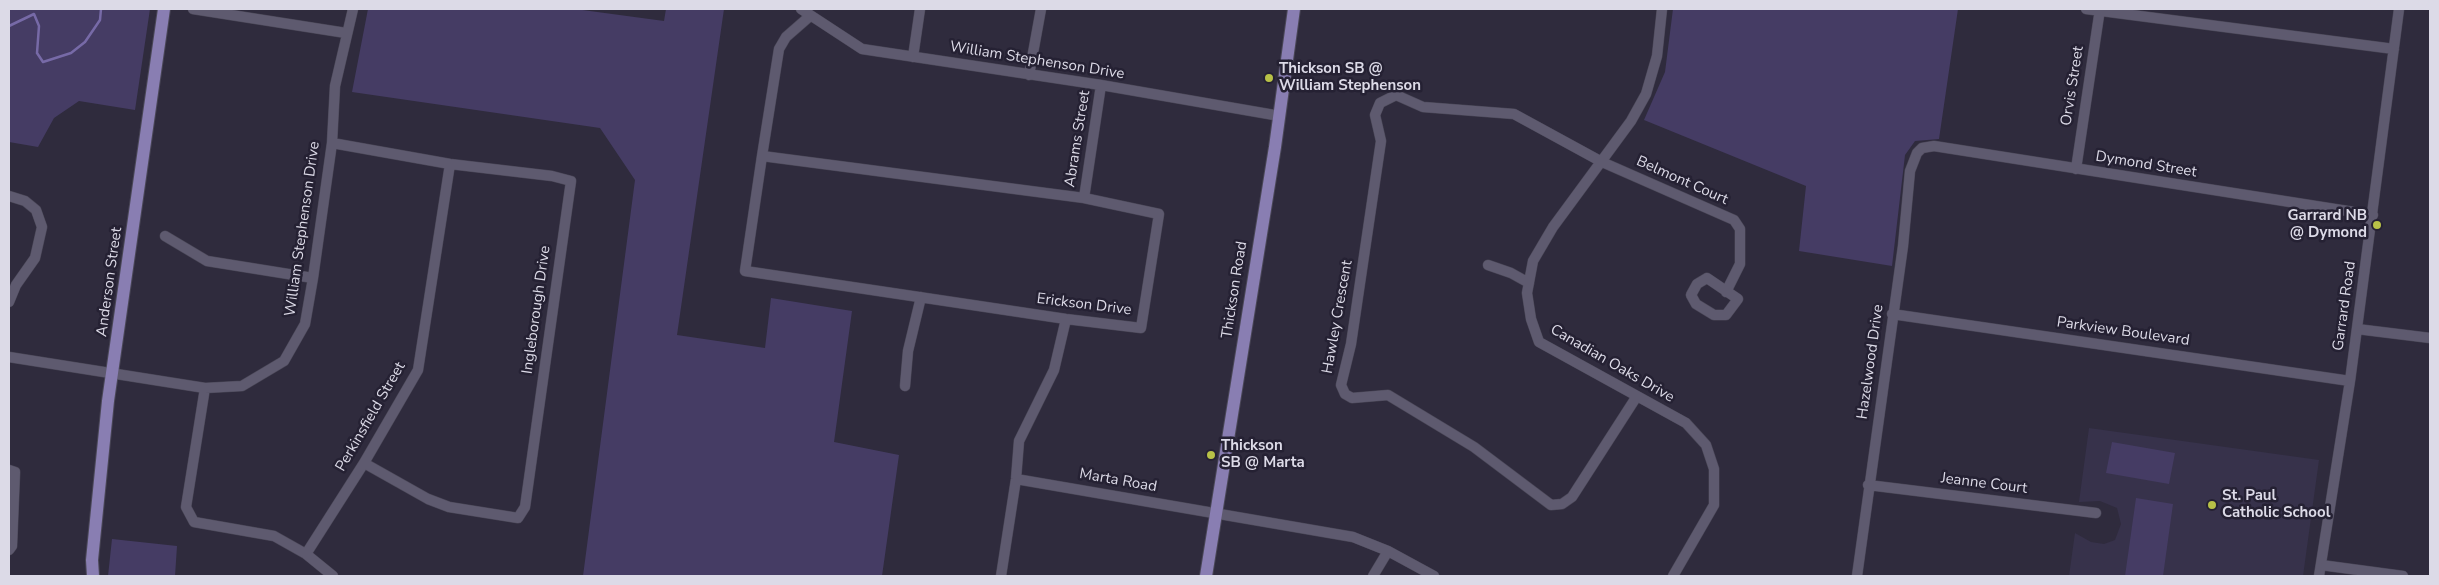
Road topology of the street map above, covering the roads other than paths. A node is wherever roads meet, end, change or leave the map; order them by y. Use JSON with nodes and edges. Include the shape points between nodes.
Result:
{"nodes":[{"id":1,"x":164,"y":9,"type":"edge"},
{"id":2,"x":193,"y":9,"type":"edge"},
{"id":3,"x":353,"y":9,"type":"edge"},
{"id":4,"x":801,"y":9,"type":"edge"},
{"id":5,"x":920,"y":9,"type":"edge"},
{"id":6,"x":1041,"y":9,"type":"edge"},
{"id":7,"x":1294,"y":9,"type":"edge"},
{"id":8,"x":1660,"y":9,"type":"edge"},
{"id":9,"x":2086,"y":9,"type":"edge"},
{"id":10,"x":2399,"y":9,"type":"edge"},
{"id":11,"x":2100,"y":10,"type":"edge"},
{"id":12,"x":810,"y":16,"type":"junction"},
{"id":13,"x":346,"y":34,"type":"junction"},
{"id":14,"x":2394,"y":49,"type":"junction"},
{"id":15,"x":913,"y":57,"type":"junction"},
{"id":16,"x":1029,"y":75,"type":"junction"},
{"id":17,"x":1102,"y":85,"type":"junction"},
{"id":18,"x":1280,"y":116,"type":"junction"},
{"id":19,"x":332,"y":143,"type":"junction"},
{"id":20,"x":1917,"y":153,"type":"joint"},
{"id":21,"x":762,"y":156,"type":"junction"},
{"id":22,"x":1602,"y":162,"type":"junction"},
{"id":23,"x":450,"y":164,"type":"junction"},
{"id":24,"x":2076,"y":169,"type":"junction"},
{"id":25,"x":9,"y":196,"type":"edge"},
{"id":26,"x":1084,"y":198,"type":"junction"},
{"id":27,"x":2373,"y":215,"type":"junction"},
{"id":28,"x":165,"y":236,"type":"dead end"},
{"id":29,"x":1488,"y":265,"type":"dead end"},
{"id":30,"x":313,"y":278,"type":"junction"},
{"id":31,"x":1529,"y":283,"type":"junction"},
{"id":32,"x":1726,"y":292,"type":"dead end"},
{"id":33,"x":921,"y":297,"type":"junction"},
{"id":34,"x":9,"y":302,"type":"edge"},
{"id":35,"x":1892,"y":314,"type":"junction"},
{"id":36,"x":1066,"y":319,"type":"junction"},
{"id":37,"x":2357,"y":329,"type":"junction"},
{"id":38,"x":2430,"y":338,"type":"edge"},
{"id":39,"x":9,"y":357,"type":"edge"},
{"id":40,"x":113,"y":374,"type":"junction"},
{"id":41,"x":2350,"y":381,"type":"junction"},
{"id":42,"x":905,"y":386,"type":"dead end"},
{"id":43,"x":205,"y":388,"type":"junction"},
{"id":44,"x":1637,"y":396,"type":"junction"},
{"id":45,"x":364,"y":463,"type":"junction"},
{"id":46,"x":9,"y":470,"type":"edge"},
{"id":47,"x":1016,"y":478,"type":"junction"},
{"id":48,"x":1868,"y":484,"type":"junction"},
{"id":49,"x":1215,"y":513,"type":"junction"},
{"id":50,"x":2096,"y":513,"type":"dead end"},
{"id":51,"x":9,"y":550,"type":"edge"},
{"id":52,"x":1388,"y":551,"type":"junction"},
{"id":53,"x":306,"y":554,"type":"junction"},
{"id":54,"x":92,"y":560,"type":"junction"},
{"id":55,"x":2321,"y":564,"type":"junction"},
{"id":56,"x":84,"y":576,"type":"edge"},
{"id":57,"x":93,"y":576,"type":"edge"},
{"id":58,"x":333,"y":576,"type":"edge"},
{"id":59,"x":1001,"y":576,"type":"edge"},
{"id":60,"x":1206,"y":576,"type":"edge"},
{"id":61,"x":1373,"y":576,"type":"edge"},
{"id":62,"x":1434,"y":576,"type":"edge"},
{"id":63,"x":1673,"y":576,"type":"edge"},
{"id":64,"x":1857,"y":576,"type":"edge"},
{"id":65,"x":2319,"y":576,"type":"edge"},
{"id":66,"x":2403,"y":576,"type":"edge"}],
"edges":[{"from":1,"to":40,"type":"main road","name":"Anderson Street"},
{"from":2,"to":13,"type":"street"},
{"from":3,"to":13,"type":"street","name":"William Stephenson Drive"},
{"from":4,"to":12,"type":"street","name":"William Stephenson Drive"},
{"from":5,"to":15,"type":"street"},
{"from":6,"to":16,"type":"street"},
{"from":7,"to":18,"type":"main road","name":"Thickson Road"},
{"from":8,"to":22,"type":"street","name":"Canadian Oaks Drive","via":[[1657,56],[1646,94],[1632,121]]},
{"from":9,"to":11,"type":"street"},
{"from":10,"to":14,"type":"street","name":"Garrard Road"},
{"from":11,"to":14,"type":"street"},
{"from":11,"to":24,"type":"street","name":"Orvis Street"},
{"from":12,"to":15,"type":"street","name":"William Stephenson Drive","via":[[862,48]]},
{"from":12,"to":21,"type":"street","name":"Erickson Drive","via":[[786,37],[780,48]]},
{"from":13,"to":19,"type":"street","name":"William Stephenson Drive","via":[[336,86]]},
{"from":14,"to":27,"type":"street","name":"Garrard Road"},
{"from":15,"to":16,"type":"street","name":"William Stephenson Drive"},
{"from":16,"to":17,"type":"street","name":"William Stephenson Drive"},
{"from":17,"to":18,"type":"street","name":"William Stephenson Drive"},
{"from":17,"to":26,"type":"street","name":"Abrams Street"},
{"from":18,"to":49,"type":"main road","name":"Thickson Road"},
{"from":19,"to":23,"type":"street","name":"Ingleborough Drive"},
{"from":19,"to":30,"type":"street","name":"William Stephenson Drive"},
{"from":20,"to":24,"type":"street","name":"Dymond Street","via":[[1927,146],[1934,146]]},
{"from":20,"to":35,"type":"street","name":"Hazelwood Drive","via":[[1910,171],[1902,255]]},
{"from":21,"to":26,"type":"street","name":"Erickson Drive"},
{"from":21,"to":33,"type":"street","name":"Erickson Drive","via":[[745,271]]},
{"from":22,"to":31,"type":"street","name":"Canadian Oaks Drive","via":[[1553,227],[1533,261]]},
{"from":22,"to":32,"type":"street","name":"Belmont Court","via":[[1734,220],[1740,229],[1740,264]]},
{"from":22,"to":44,"type":"street","name":"Hawley Crescent","via":[[1514,114],[1423,107],[1396,95],[1380,103],[1375,115],[1382,141],[1351,344],[1341,385],[1345,394],[1352,398],[1388,395],[1474,447],[1551,505],[1562,504],[1572,497]]},
{"from":23,"to":45,"type":"street","name":"Perkinsfield Street","via":[[418,370]]},
{"from":23,"to":45,"type":"street","name":"Ingleborough Drive","via":[[571,181],[525,507],[518,518],[449,507],[428,499]]},
{"from":24,"to":27,"type":"street","name":"Dymond Street"},
{"from":25,"to":34,"type":"street","via":[[25,201],[36,210],[42,227],[35,258],[16,285]]},
{"from":26,"to":36,"type":"street","name":"Erickson Drive","via":[[1159,214],[1141,328]]},
{"from":27,"to":37,"type":"street","name":"Garrard Road"},
{"from":28,"to":30,"type":"street","via":[[207,261]]},
{"from":29,"to":31,"type":"street"},
{"from":30,"to":43,"type":"street","name":"William Stephenson Drive","via":[[305,324],[284,360],[242,386]]},
{"from":31,"to":44,"type":"street","name":"Canadian Oaks Drive","via":[[1531,320],[1539,342]]},
{"from":33,"to":36,"type":"street","name":"Erickson Drive"},
{"from":33,"to":42,"type":"street","via":[[908,351]]},
{"from":35,"to":41,"type":"street","name":"Parkview Boulevard"},
{"from":35,"to":48,"type":"street","name":"Hazelwood Drive"},
{"from":36,"to":47,"type":"street","via":[[1054,370],[1019,441]]},
{"from":37,"to":38,"type":"street"},
{"from":37,"to":41,"type":"street","name":"Garrard Road"},
{"from":39,"to":40,"type":"street","name":"William Stephenson Drive"},
{"from":40,"to":43,"type":"street","name":"William Stephenson Drive"},
{"from":40,"to":54,"type":"main road","name":"Anderson Street"},
{"from":41,"to":55,"type":"street","name":"Garrard Road"},
{"from":43,"to":53,"type":"street","via":[[186,507],[194,522],[274,536]]},
{"from":44,"to":63,"type":"street","name":"Canadian Oaks Drive","via":[[1686,424],[1706,445],[1714,469],[1714,505]]},
{"from":45,"to":53,"type":"street","name":"Perkinsfield Street"},
{"from":46,"to":51,"type":"street","via":[[15,472],[12,546]]},
{"from":47,"to":49,"type":"street","name":"Marta Road"},
{"from":47,"to":59,"type":"street"},
{"from":48,"to":50,"type":"street","name":"Jeanne Court"},
{"from":48,"to":64,"type":"street","name":"Hazelwood Drive"},
{"from":49,"to":52,"type":"street","via":[[1353,537]]},
{"from":49,"to":60,"type":"main road","name":"Thickson Road"},
{"from":52,"to":61,"type":"street"},
{"from":52,"to":62,"type":"street"},
{"from":53,"to":58,"type":"street"},
{"from":54,"to":56,"type":"main road","name":"Anderson Street"},
{"from":54,"to":57,"type":"main road","name":"Anderson Street"},
{"from":55,"to":65,"type":"street","name":"Garrard Road"},
{"from":55,"to":66,"type":"street"}]}
